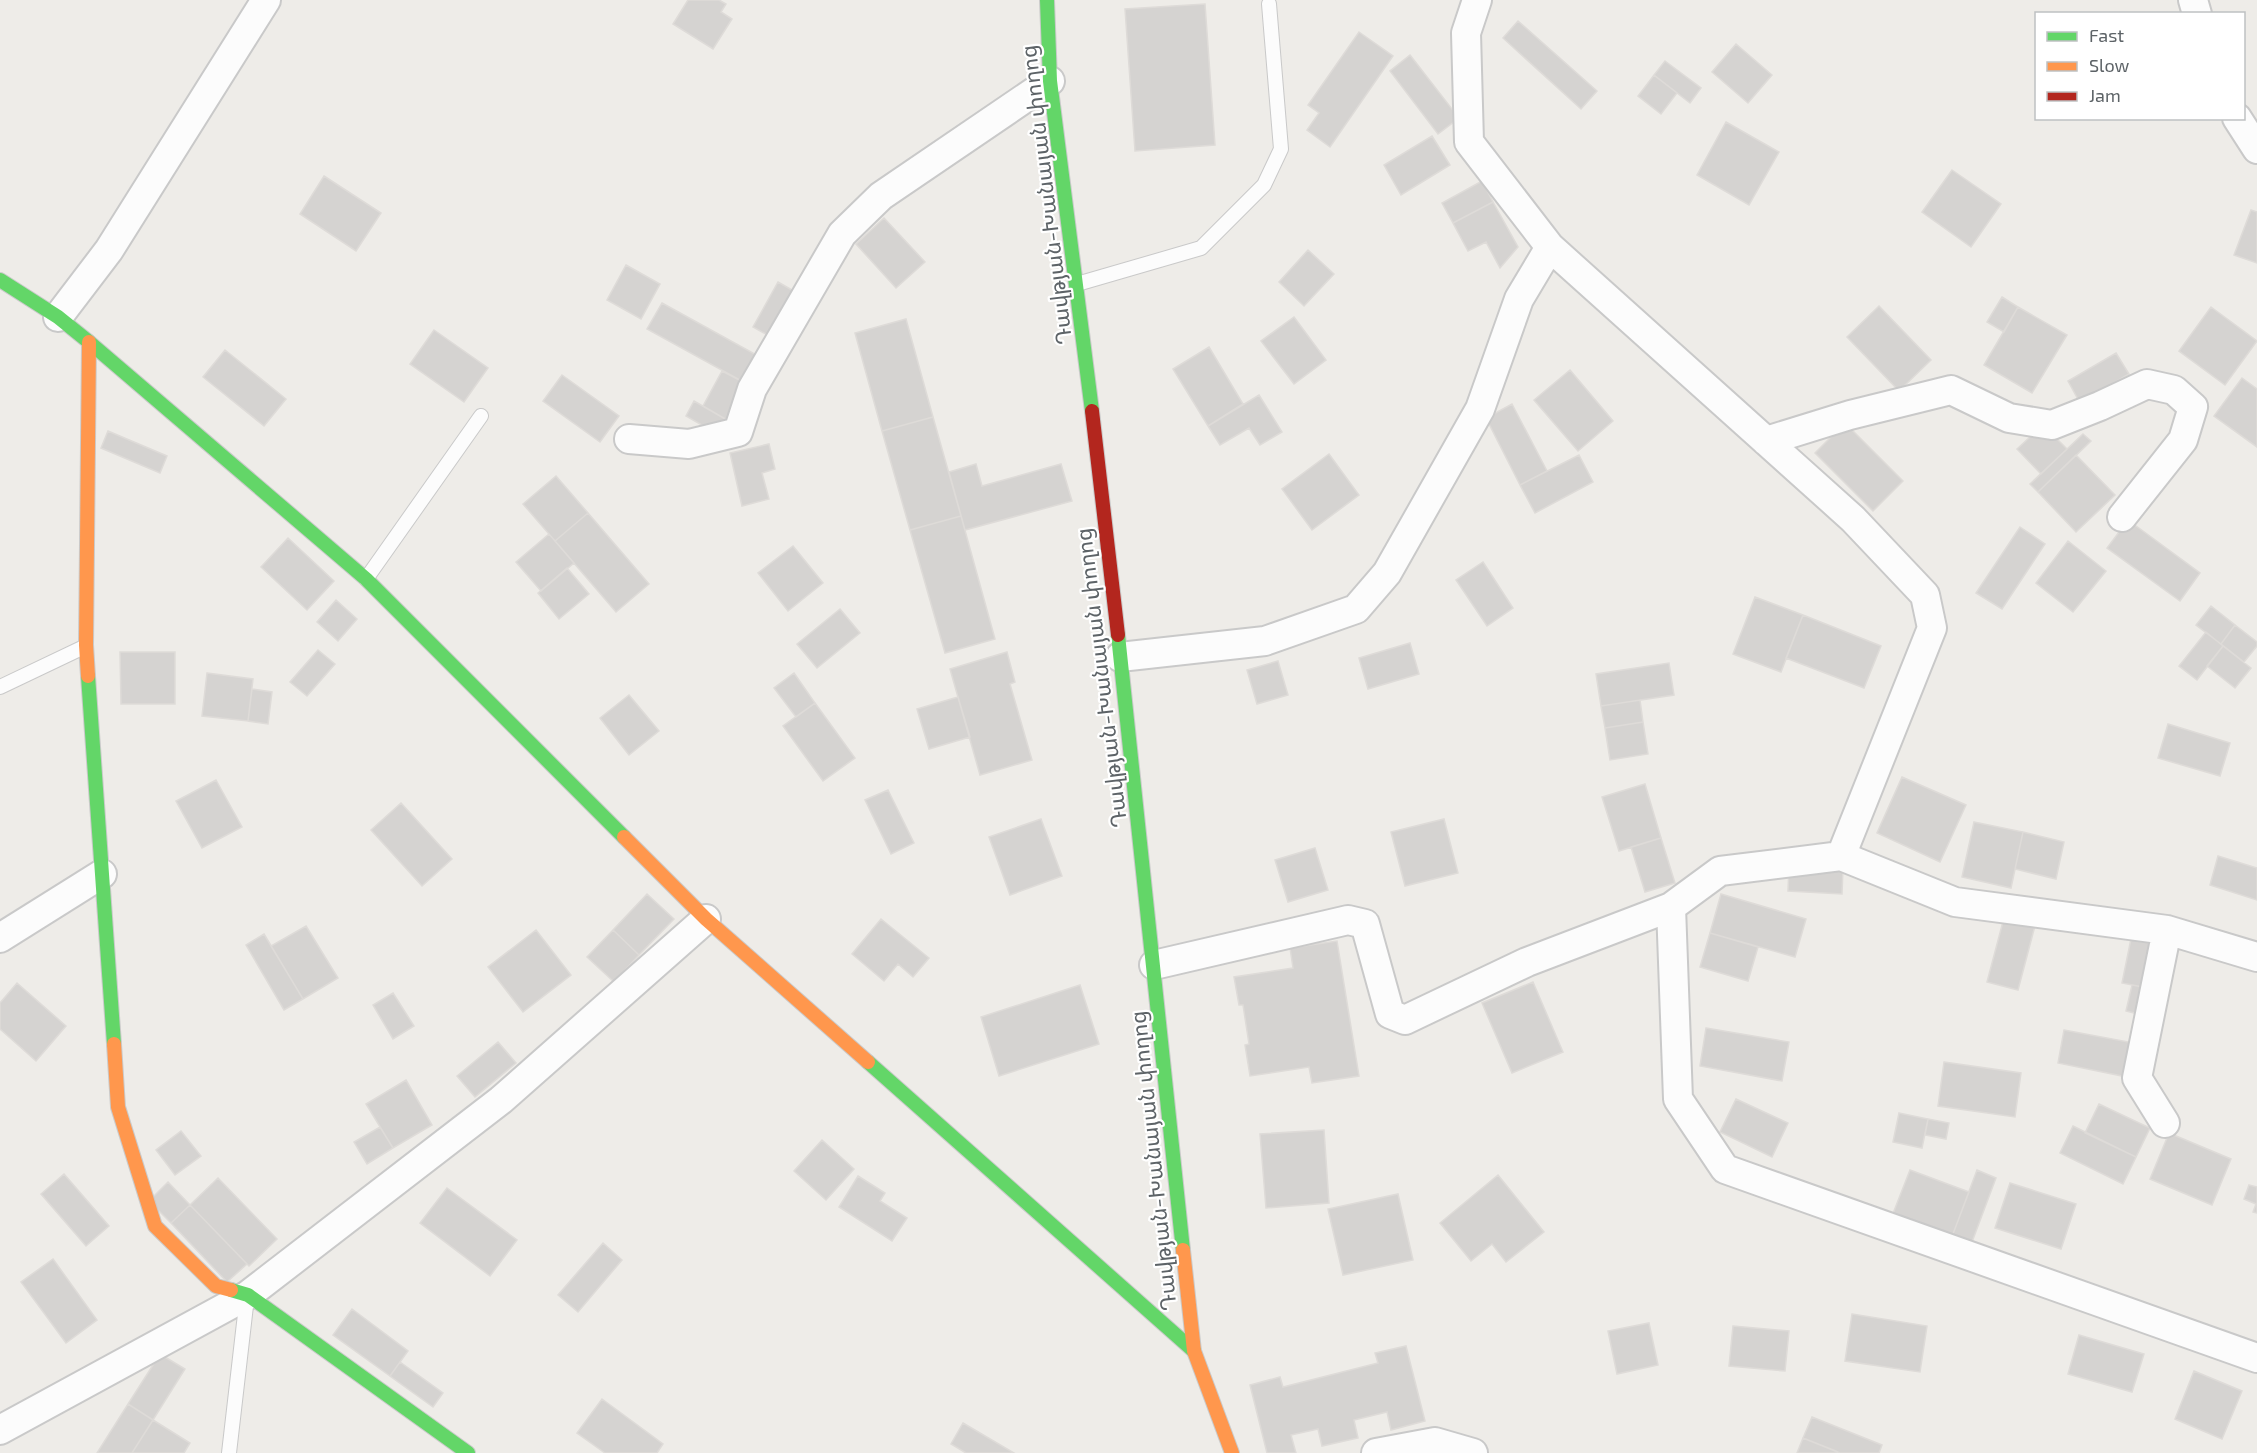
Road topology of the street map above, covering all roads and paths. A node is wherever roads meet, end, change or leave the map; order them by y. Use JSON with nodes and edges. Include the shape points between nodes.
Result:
{"nodes":[{"id":1,"x":266,"y":0,"type":"edge"},
{"id":2,"x":1047,"y":0,"type":"edge"},
{"id":3,"x":1478,"y":0,"type":"edge"},
{"id":4,"x":1269,"y":4,"type":"dead end"},
{"id":5,"x":1050,"y":81,"type":"junction"},
{"id":6,"x":2238,"y":120,"type":"edge"},
{"id":7,"x":2257,"y":149,"type":"edge"},
{"id":8,"x":1550,"y":247,"type":"junction"},
{"id":9,"x":0,"y":280,"type":"edge"},
{"id":10,"x":1077,"y":284,"type":"junction"},
{"id":11,"x":58,"y":317,"type":"junction"},
{"id":12,"x":89,"y":342,"type":"junction"},
{"id":13,"x":481,"y":416,"type":"dead end"},
{"id":14,"x":629,"y":439,"type":"dead end"},
{"id":15,"x":1766,"y":441,"type":"junction"},
{"id":16,"x":2122,"y":517,"type":"dead end"},
{"id":17,"x":366,"y":579,"type":"junction"},
{"id":18,"x":86,"y":646,"type":"junction"},
{"id":19,"x":1120,"y":657,"type":"junction"},
{"id":20,"x":0,"y":687,"type":"edge"},
{"id":21,"x":1841,"y":856,"type":"junction"},
{"id":22,"x":102,"y":874,"type":"junction"},
{"id":23,"x":1671,"y":907,"type":"junction"},
{"id":24,"x":706,"y":919,"type":"junction"},
{"id":25,"x":2167,"y":930,"type":"junction"},
{"id":26,"x":0,"y":938,"type":"edge"},
{"id":27,"x":2257,"y":957,"type":"edge"},
{"id":28,"x":1154,"y":965,"type":"junction"},
{"id":29,"x":2165,"y":1123,"type":"dead end"},
{"id":30,"x":248,"y":1295,"type":"junction"},
{"id":31,"x":1194,"y":1351,"type":"junction"},
{"id":32,"x":2257,"y":1358,"type":"edge"},
{"id":33,"x":0,"y":1430,"type":"edge"},
{"id":34,"x":229,"y":1453,"type":"edge"},
{"id":35,"x":468,"y":1453,"type":"edge"},
{"id":36,"x":1232,"y":1453,"type":"edge"},
{"id":37,"x":1376,"y":1453,"type":"edge"},
{"id":38,"x":1473,"y":1453,"type":"edge"}],
"edges":[{"from":1,"to":11,"type":"street","via":[[109,250]]},
{"from":2,"to":5,"type":"street","name":"Դավթյան-Խանայան փողոց"},
{"from":3,"to":8,"type":"street","via":[[1466,33],[1469,142]]},
{"from":4,"to":10,"type":"lane","via":[[1281,149],[1264,185],[1201,248]]},
{"from":5,"to":10,"type":"street","name":"Դավթյան-Խանայան փողոց"},
{"from":5,"to":14,"type":"street","via":[[881,196],[842,234],[752,389],[738,432],[689,444]]},
{"from":6,"to":7,"type":"street"},
{"from":8,"to":15,"type":"street"},
{"from":8,"to":19,"type":"street","via":[[1519,299],[1480,409],[1387,573],[1356,609],[1265,641]]},
{"from":9,"to":11,"type":"street"},
{"from":10,"to":19,"type":"street","name":"Դավթյան-Խանայան փողոց"},
{"from":11,"to":12,"type":"street"},
{"from":12,"to":17,"type":"street"},
{"from":12,"to":18,"type":"street"},
{"from":13,"to":17,"type":"lane"},
{"from":15,"to":16,"type":"street","via":[[1951,390],[2009,418],[2052,425],[2147,384],[2174,390],[2193,407],[2183,440]]},
{"from":15,"to":21,"type":"street","via":[[1853,519],[1925,595],[1932,628]]},
{"from":17,"to":24,"type":"street"},
{"from":18,"to":20,"type":"lane"},
{"from":18,"to":22,"type":"street"},
{"from":19,"to":28,"type":"street","name":"Դավթյան-Խանայան փողոց"},
{"from":21,"to":23,"type":"street","via":[[1720,872]]},
{"from":21,"to":25,"type":"street","via":[[1955,902]]},
{"from":22,"to":26,"type":"street"},
{"from":22,"to":30,"type":"street","via":[[118,1107],[154,1226],[216,1286]]},
{"from":23,"to":28,"type":"street","via":[[1527,962],[1405,1020],[1390,1014],[1365,924],[1348,920]]},
{"from":23,"to":32,"type":"street","via":[[1678,1100],[1725,1169]]},
{"from":24,"to":30,"type":"street","via":[[501,1101]]},
{"from":24,"to":31,"type":"street"},
{"from":25,"to":27,"type":"street"},
{"from":25,"to":29,"type":"street","via":[[2137,1078]]},
{"from":28,"to":31,"type":"street","name":"Դավթյան-Խանայան փողոց"},
{"from":30,"to":33,"type":"street"},
{"from":30,"to":34,"type":"lane"},
{"from":30,"to":35,"type":"street"},
{"from":31,"to":36,"type":"street"},
{"from":37,"to":38,"type":"street","via":[[1435,1442]]}]}
